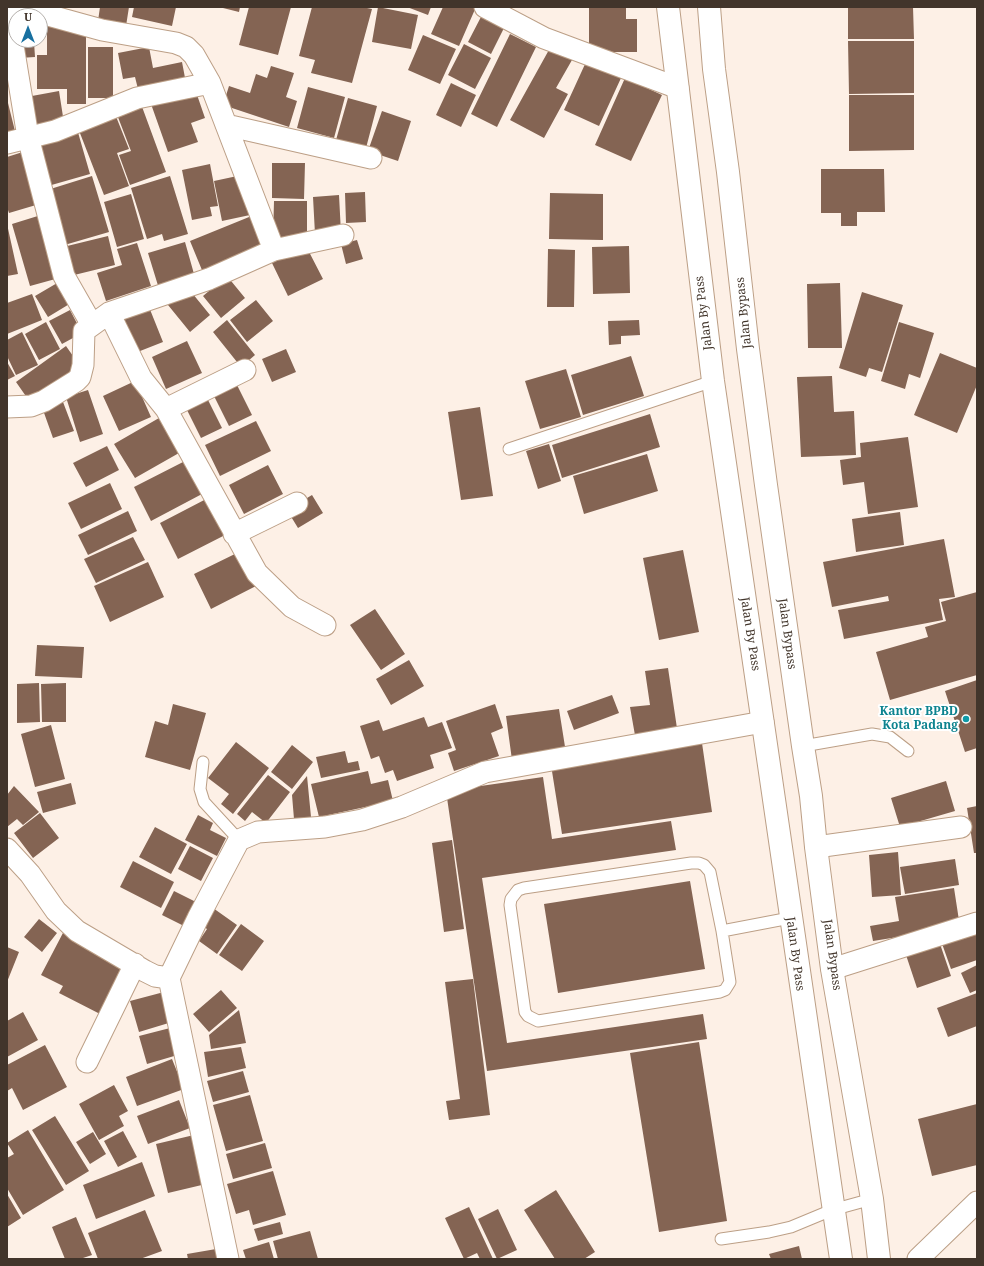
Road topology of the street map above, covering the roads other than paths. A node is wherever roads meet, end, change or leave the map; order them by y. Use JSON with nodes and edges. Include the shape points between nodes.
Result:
{"nodes":[{"id":1,"x":14,"y":7,"type":"edge"},
{"id":2,"x":27,"y":7,"type":"edge"},
{"id":3,"x":485,"y":7,"type":"edge"},
{"id":4,"x":668,"y":7,"type":"edge"},
{"id":5,"x":709,"y":7,"type":"edge"},
{"id":6,"x":210,"y":84,"type":"junction"},
{"id":7,"x":678,"y":88,"type":"junction"},
{"id":8,"x":226,"y":125,"type":"junction"},
{"id":9,"x":28,"y":137,"type":"junction"},
{"id":10,"x":7,"y":143,"type":"edge"},
{"id":11,"x":371,"y":158,"type":"dead end"},
{"id":12,"x":343,"y":235,"type":"dead end"},
{"id":13,"x":274,"y":250,"type":"junction"},
{"id":14,"x":110,"y":313,"type":"junction"},
{"id":15,"x":92,"y":325,"type":"junction"},
{"id":16,"x":244,"y":370,"type":"dead end"},
{"id":17,"x":712,"y":381,"type":"junction"},
{"id":18,"x":7,"y":407,"type":"edge"},
{"id":19,"x":166,"y":409,"type":"junction"},
{"id":20,"x":509,"y":450,"type":"dead end"},
{"id":21,"x":298,"y":503,"type":"dead end"},
{"id":22,"x":234,"y":534,"type":"junction"},
{"id":23,"x":325,"y":625,"type":"dead end"},
{"id":24,"x":763,"y":722,"type":"junction"},
{"id":25,"x":802,"y":746,"type":"junction"},
{"id":26,"x":908,"y":751,"type":"dead end"},
{"id":27,"x":203,"y":762,"type":"dead end"},
{"id":28,"x":961,"y":827,"type":"dead end"},
{"id":29,"x":239,"y":840,"type":"junction"},
{"id":30,"x":816,"y":847,"type":"junction"},
{"id":31,"x":7,"y":849,"type":"edge"},
{"id":32,"x":790,"y":918,"type":"junction"},
{"id":33,"x":977,"y":923,"type":"edge"},
{"id":34,"x":722,"y":931,"type":"junction"},
{"id":35,"x":135,"y":964,"type":"junction"},
{"id":36,"x":832,"y":969,"type":"junction"},
{"id":37,"x":169,"y":978,"type":"junction"},
{"id":38,"x":87,"y":1062,"type":"dead end"},
{"id":39,"x":872,"y":1199,"type":"junction"},
{"id":40,"x":977,"y":1202,"type":"edge"},
{"id":41,"x":832,"y":1210,"type":"junction"},
{"id":42,"x":721,"y":1239,"type":"dead end"},
{"id":43,"x":228,"y":1259,"type":"edge"},
{"id":44,"x":840,"y":1259,"type":"edge"},
{"id":45,"x":879,"y":1259,"type":"edge"},
{"id":46,"x":918,"y":1259,"type":"edge"}],
"edges":[{"from":1,"to":9,"type":"street","via":[[9,21]]},
{"from":2,"to":6,"type":"street","via":[[33,11],[102,30],[186,47],[194,55]]},
{"from":3,"to":7,"type":"street","via":[[544,38]]},
{"from":4,"to":7,"type":"highway","name":"Jalan By Pass"},
{"from":5,"to":25,"type":"highway","name":"Jalan Bypass","via":[[714,69],[748,349]]},
{"from":6,"to":8,"type":"street"},
{"from":6,"to":9,"type":"street","via":[[137,98],[55,130]]},
{"from":7,"to":17,"type":"highway","name":"Jalan By Pass"},
{"from":8,"to":11,"type":"street"},
{"from":8,"to":13,"type":"street"},
{"from":9,"to":10,"type":"street"},
{"from":9,"to":15,"type":"street","via":[[64,276]]},
{"from":12,"to":13,"type":"street"},
{"from":13,"to":14,"type":"street","via":[[209,279]]},
{"from":14,"to":15,"type":"street"},
{"from":14,"to":19,"type":"street","via":[[141,378]]},
{"from":15,"to":18,"type":"street","via":[[84,331],[83,365],[80,377],[76,381],[31,406]]},
{"from":16,"to":19,"type":"street"},
{"from":17,"to":20,"type":"lane"},
{"from":17,"to":24,"type":"highway","name":"Jalan By Pass"},
{"from":19,"to":22,"type":"street"},
{"from":21,"to":22,"type":"street"},
{"from":22,"to":23,"type":"street","via":[[257,573],[273,590],[292,607]]},
{"from":24,"to":29,"type":"street","via":[[485,772],[402,807],[362,820],[325,827],[258,832]]},
{"from":24,"to":32,"type":"highway","name":"Jalan By Pass"},
{"from":25,"to":26,"type":"lane","via":[[881,734],[890,737]]},
{"from":25,"to":30,"type":"highway","name":"Jalan Bypass","via":[[811,796]]},
{"from":27,"to":29,"type":"lane","via":[[200,789],[204,802]]},
{"from":28,"to":30,"type":"street"},
{"from":29,"to":37,"type":"street"},
{"from":30,"to":36,"type":"highway","name":"Jalan Bypass"},
{"from":31,"to":35,"type":"street","via":[[30,874],[56,911],[77,931]]},
{"from":32,"to":34,"type":"lane"},
{"from":32,"to":41,"type":"highway","name":"Jalan By Pass"},
{"from":33,"to":36,"type":"street"},
{"from":34,"to":34,"type":"lane","via":[[710,872],[699,863],[691,862],[518,890],[511,898],[510,905],[524,1012],[538,1021],[725,990],[730,982]]},
{"from":35,"to":37,"type":"street","via":[[155,976]]},
{"from":35,"to":38,"type":"street"},
{"from":36,"to":39,"type":"highway","name":"Jalan Bypass"},
{"from":37,"to":43,"type":"street"},
{"from":39,"to":41,"type":"lane"},
{"from":39,"to":45,"type":"highway","name":"Jalan Bypass"},
{"from":40,"to":46,"type":"street"},
{"from":41,"to":42,"type":"lane","via":[[791,1227]]},
{"from":41,"to":44,"type":"highway","name":"Jalan By Pass"}]}
